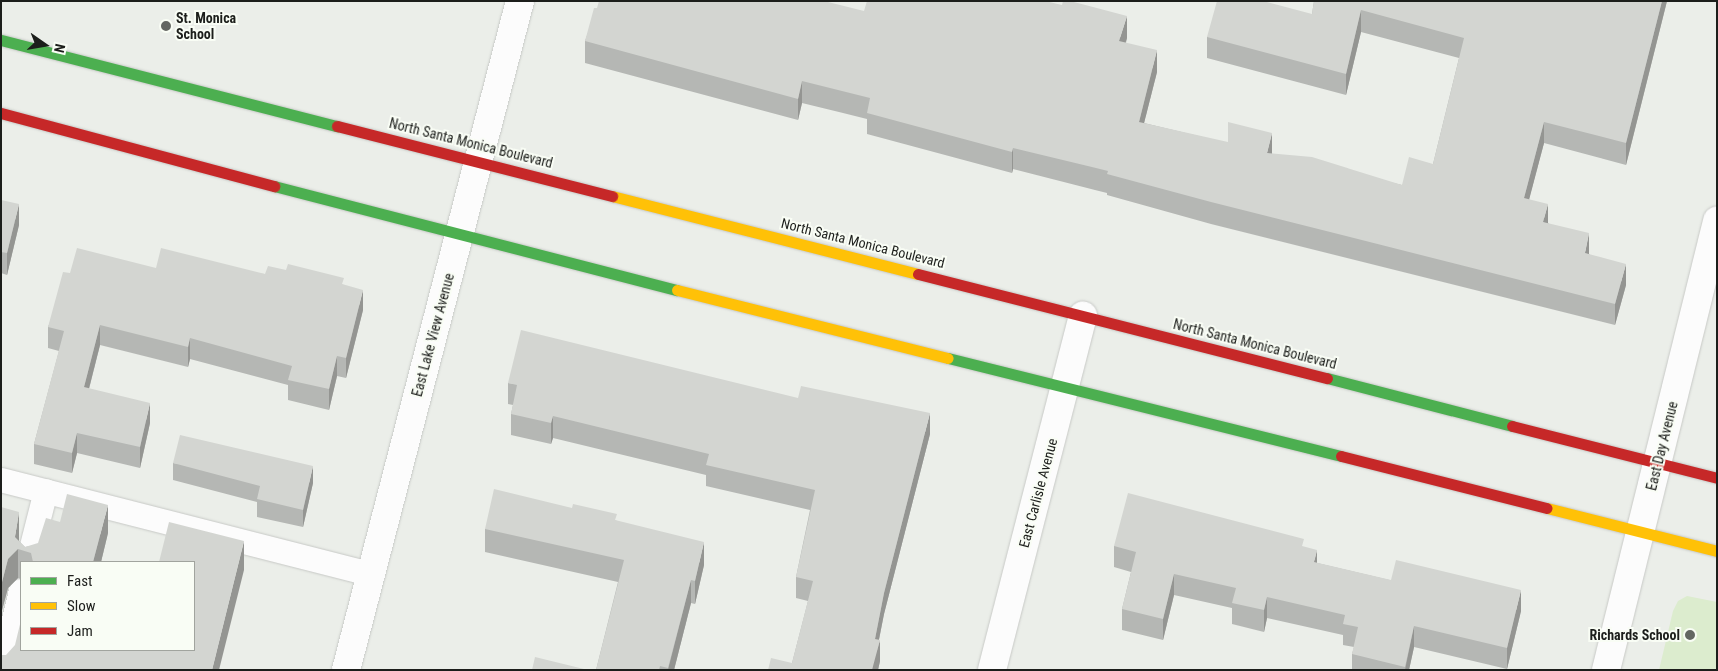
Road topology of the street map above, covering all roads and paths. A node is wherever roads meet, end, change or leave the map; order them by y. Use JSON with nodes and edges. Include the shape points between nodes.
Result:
{"nodes":[{"id":1,"x":520,"y":1,"type":"edge"},
{"id":2,"x":1,"y":40,"type":"edge"},
{"id":3,"x":1,"y":113,"type":"edge"},
{"id":4,"x":480,"y":160,"type":"junction"},
{"id":5,"x":1717,"y":221,"type":"edge"},
{"id":6,"x":459,"y":235,"type":"junction"},
{"id":7,"x":1083,"y":316,"type":"junction"},
{"id":8,"x":1065,"y":388,"type":"junction"},
{"id":9,"x":1658,"y":463,"type":"junction"},
{"id":10,"x":1717,"y":478,"type":"edge"},
{"id":11,"x":1,"y":480,"type":"edge"},
{"id":12,"x":46,"y":491,"type":"junction"},
{"id":13,"x":1641,"y":531,"type":"junction"},
{"id":14,"x":1717,"y":551,"type":"edge"},
{"id":15,"x":28,"y":561,"type":"edge"},
{"id":16,"x":371,"y":574,"type":"junction"},
{"id":17,"x":20,"y":595,"type":"edge"},
{"id":18,"x":2,"y":670,"type":"edge"},
{"id":19,"x":346,"y":670,"type":"edge"},
{"id":20,"x":992,"y":670,"type":"edge"},
{"id":21,"x":1606,"y":670,"type":"edge"}],
"edges":[{"from":1,"to":4,"type":"street","name":"East Lake View Avenue"},
{"from":2,"to":4,"type":"street","name":"North Santa Monica Boulevard"},
{"from":3,"to":6,"type":"street"},
{"from":4,"to":6,"type":"street","name":"East Lake View Avenue"},
{"from":4,"to":7,"type":"street","name":"North Santa Monica Boulevard"},
{"from":5,"to":9,"type":"street","name":"East Day Avenue"},
{"from":6,"to":8,"type":"street"},
{"from":6,"to":16,"type":"street","name":"East Lake View Avenue"},
{"from":7,"to":8,"type":"street","name":"East Carlisle Avenue"},
{"from":7,"to":9,"type":"street","name":"North Santa Monica Boulevard"},
{"from":8,"to":13,"type":"street"},
{"from":8,"to":20,"type":"street","name":"East Carlisle Avenue"},
{"from":9,"to":10,"type":"street","name":"North Santa Monica Boulevard"},
{"from":9,"to":13,"type":"street","name":"East Day Avenue"},
{"from":11,"to":12,"type":"lane"},
{"from":12,"to":15,"type":"lane"},
{"from":12,"to":16,"type":"lane"},
{"from":13,"to":14,"type":"street"},
{"from":13,"to":21,"type":"street","name":"East Day Avenue"},
{"from":16,"to":19,"type":"street","name":"East Lake View Avenue"},
{"from":17,"to":18,"type":"lane"}]}
